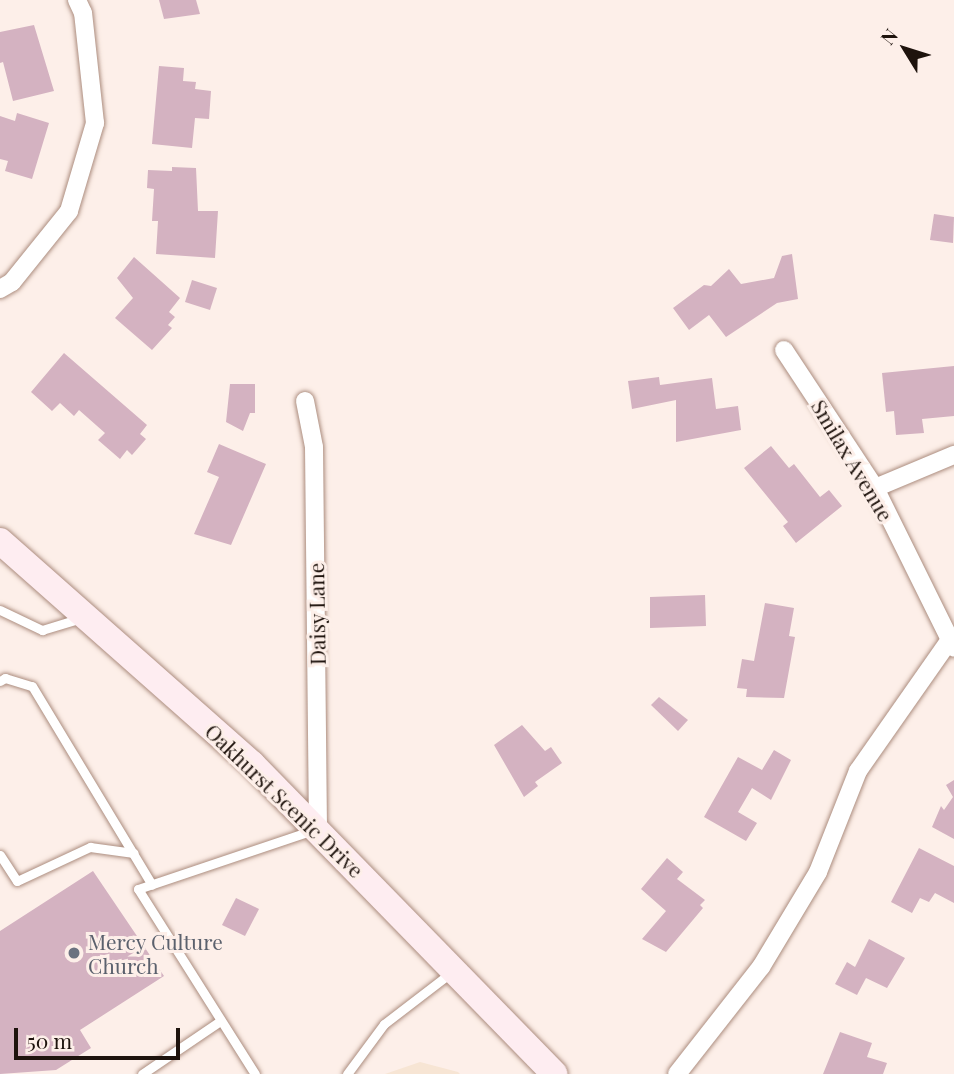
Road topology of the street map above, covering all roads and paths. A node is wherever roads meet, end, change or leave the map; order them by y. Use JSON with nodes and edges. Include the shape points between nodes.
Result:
{"nodes":[{"id":1,"x":77,"y":0,"type":"edge"},
{"id":2,"x":0,"y":289,"type":"edge"},
{"id":3,"x":784,"y":350,"type":"dead end"},
{"id":4,"x":305,"y":401,"type":"dead end"},
{"id":5,"x":954,"y":455,"type":"edge"},
{"id":6,"x":876,"y":488,"type":"junction"},
{"id":7,"x":0,"y":541,"type":"edge"},
{"id":8,"x":0,"y":610,"type":"edge"},
{"id":9,"x":84,"y":617,"type":"junction"},
{"id":10,"x":951,"y":644,"type":"edge"},
{"id":11,"x":0,"y":681,"type":"edge"},
{"id":12,"x":318,"y":828,"type":"junction"},
{"id":13,"x":134,"y":853,"type":"junction"},
{"id":14,"x":0,"y":855,"type":"edge"},
{"id":15,"x":152,"y":885,"type":"junction"},
{"id":16,"x":455,"y":970,"type":"junction"},
{"id":17,"x":220,"y":1021,"type":"junction"},
{"id":18,"x":142,"y":1074,"type":"edge"},
{"id":19,"x":255,"y":1074,"type":"edge"},
{"id":20,"x":347,"y":1074,"type":"edge"},
{"id":21,"x":555,"y":1074,"type":"edge"},
{"id":22,"x":677,"y":1074,"type":"edge"}],
"edges":[{"from":1,"to":2,"type":"street","via":[[83,13],[95,123],[69,211],[12,282]]},
{"from":3,"to":6,"type":"street","name":"Smilax Avenue"},
{"from":4,"to":12,"type":"street","name":"Daisy Lane","via":[[314,447]]},
{"from":5,"to":6,"type":"street"},
{"from":6,"to":10,"type":"street","name":"Smilax Avenue"},
{"from":7,"to":9,"type":"street","name":"Oakhurst Scenic Drive"},
{"from":8,"to":9,"type":"lane","via":[[42,631]]},
{"from":9,"to":12,"type":"street","name":"Oakhurst Scenic Drive","via":[[253,764]]},
{"from":10,"to":22,"type":"street","via":[[858,771],[818,872],[761,967]]},
{"from":11,"to":13,"type":"lane","via":[[5,678],[32,685]]},
{"from":12,"to":15,"type":"lane"},
{"from":12,"to":16,"type":"street","name":"Oakhurst Scenic Drive"},
{"from":13,"to":14,"type":"lane","via":[[90,847],[17,881]]},
{"from":13,"to":15,"type":"lane"},
{"from":15,"to":17,"type":"lane","via":[[138,889]]},
{"from":16,"to":20,"type":"lane","via":[[384,1024]]},
{"from":16,"to":21,"type":"street","name":"Oakhurst Scenic Drive"},
{"from":17,"to":18,"type":"lane"},
{"from":17,"to":19,"type":"lane"}]}
